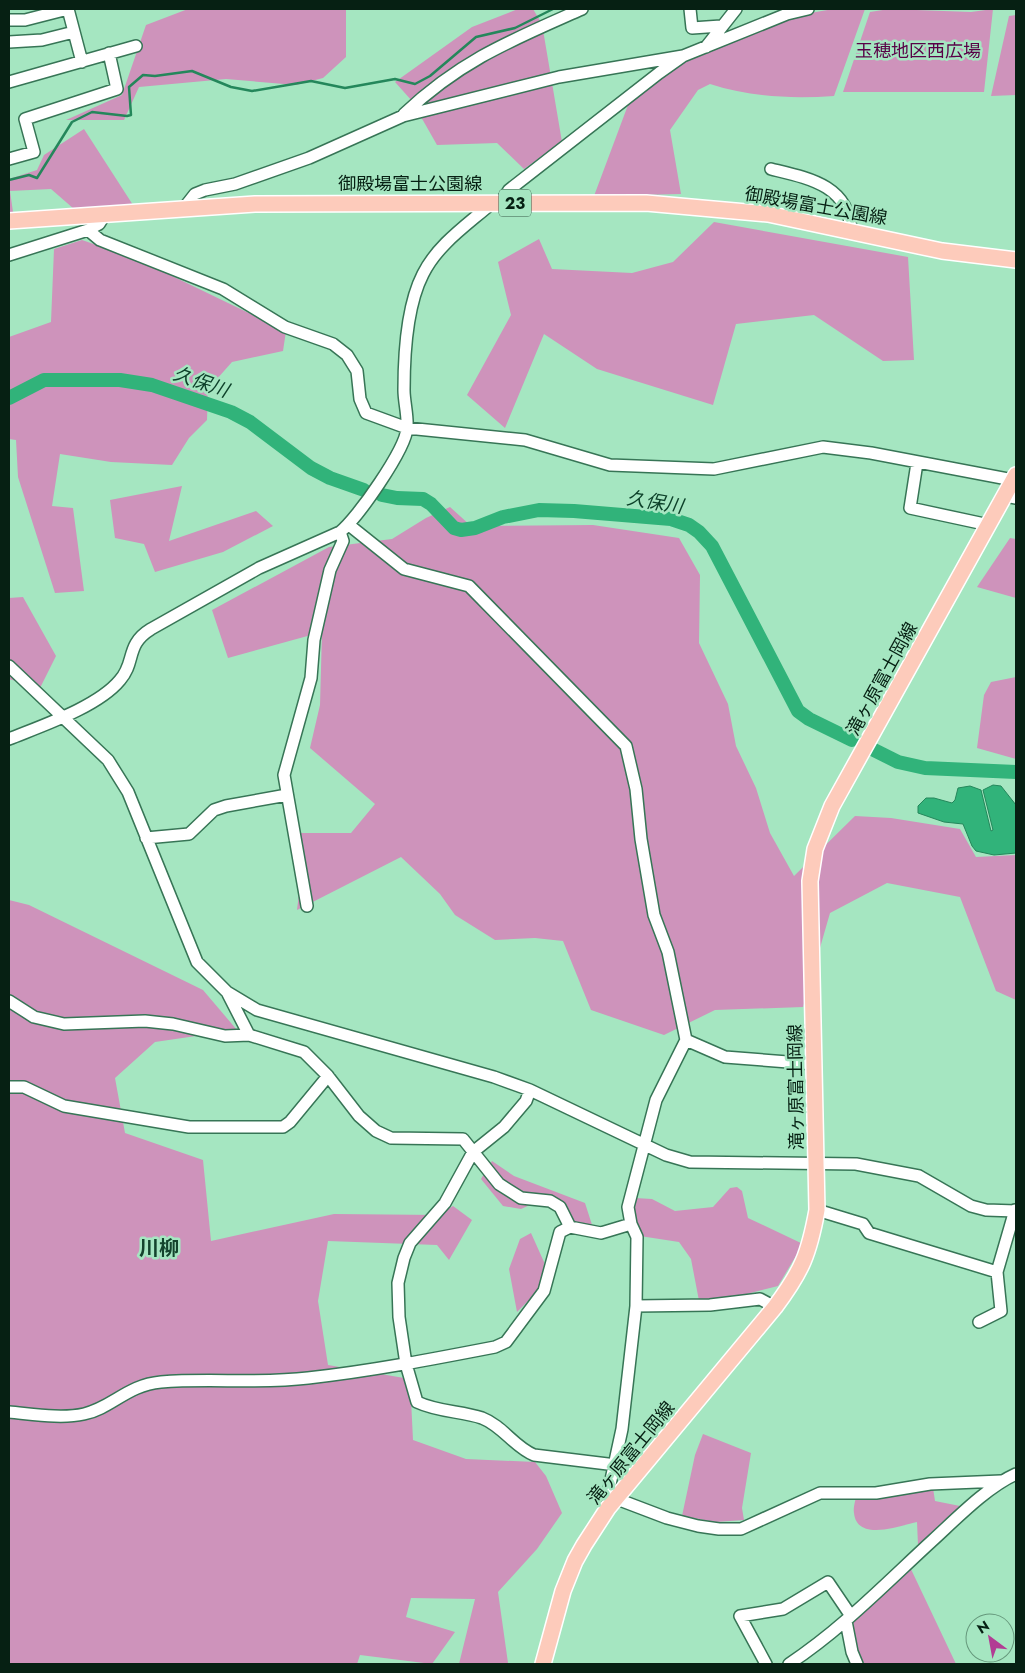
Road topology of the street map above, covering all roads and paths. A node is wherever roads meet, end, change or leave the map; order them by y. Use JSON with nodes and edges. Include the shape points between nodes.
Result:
{"nodes":[{"id":1,"x":68,"y":9,"type":"edge"},
{"id":2,"x":582,"y":9,"type":"edge"},
{"id":3,"x":690,"y":9,"type":"edge"},
{"id":4,"x":736,"y":9,"type":"edge"},
{"id":5,"x":808,"y":9,"type":"edge"},
{"id":6,"x":786,"y":11,"type":"edge"},
{"id":7,"x":9,"y":20,"type":"edge"},
{"id":8,"x":722,"y":26,"type":"junction"},
{"id":9,"x":74,"y":32,"type":"junction"},
{"id":10,"x":9,"y":42,"type":"edge"},
{"id":11,"x":136,"y":46,"type":"dead end"},
{"id":12,"x":706,"y":47,"type":"junction"},
{"id":13,"x":109,"y":53,"type":"junction"},
{"id":14,"x":683,"y":56,"type":"junction"},
{"id":15,"x":82,"y":62,"type":"junction"},
{"id":16,"x":9,"y":82,"type":"edge"},
{"id":17,"x":403,"y":116,"type":"junction"},
{"id":18,"x":9,"y":159,"type":"edge"},
{"id":19,"x":771,"y":169,"type":"dead end"},
{"id":20,"x":497,"y":203,"type":"junction"},
{"id":21,"x":184,"y":208,"type":"junction"},
{"id":22,"x":106,"y":213,"type":"junction"},
{"id":23,"x":9,"y":221,"type":"edge"},
{"id":24,"x":88,"y":230,"type":"junction"},
{"id":25,"x":851,"y":231,"type":"junction"},
{"id":26,"x":9,"y":255,"type":"edge"},
{"id":27,"x":1016,"y":260,"type":"edge"},
{"id":28,"x":407,"y":428,"type":"junction"},
{"id":29,"x":917,"y":463,"type":"junction"},
{"id":30,"x":1015,"y":478,"type":"edge"},
{"id":31,"x":1011,"y":497,"type":"edge"},
{"id":32,"x":988,"y":525,"type":"junction"},
{"id":33,"x":344,"y":529,"type":"junction"},
{"id":34,"x":9,"y":666,"type":"edge"},
{"id":35,"x":63,"y":716,"type":"junction"},
{"id":36,"x":9,"y":739,"type":"edge"},
{"id":37,"x":287,"y":795,"type":"junction"},
{"id":38,"x":146,"y":838,"type":"junction"},
{"id":39,"x":308,"y":906,"type":"dead end"},
{"id":40,"x":227,"y":992,"type":"junction"},
{"id":41,"x":9,"y":1001,"type":"edge"},
{"id":42,"x":249,"y":1035,"type":"junction"},
{"id":43,"x":686,"y":1040,"type":"junction"},
{"id":44,"x":814,"y":1064,"type":"junction"},
{"id":45,"x":328,"y":1076,"type":"junction"},
{"id":46,"x":9,"y":1086,"type":"edge"},
{"id":47,"x":530,"y":1090,"type":"junction"},
{"id":48,"x":644,"y":1144,"type":"junction"},
{"id":49,"x":473,"y":1152,"type":"junction"},
{"id":50,"x":816,"y":1164,"type":"junction"},
{"id":51,"x":817,"y":1210,"type":"junction"},
{"id":52,"x":1015,"y":1210,"type":"edge"},
{"id":53,"x":631,"y":1224,"type":"junction"},
{"id":54,"x":570,"y":1227,"type":"junction"},
{"id":55,"x":997,"y":1272,"type":"junction"},
{"id":56,"x":636,"y":1306,"type":"junction"},
{"id":57,"x":775,"y":1307,"type":"junction"},
{"id":58,"x":979,"y":1322,"type":"dead end"},
{"id":59,"x":406,"y":1364,"type":"junction"},
{"id":60,"x":9,"y":1412,"type":"edge"},
{"id":61,"x":616,"y":1465,"type":"junction"},
{"id":62,"x":1016,"y":1474,"type":"edge"},
{"id":63,"x":1001,"y":1481,"type":"junction"},
{"id":64,"x":613,"y":1503,"type":"junction"},
{"id":65,"x":848,"y":1618,"type":"junction"},
{"id":66,"x":547,"y":1660,"type":"edge"},
{"id":67,"x":766,"y":1664,"type":"edge"},
{"id":68,"x":789,"y":1664,"type":"edge"},
{"id":69,"x":857,"y":1664,"type":"edge"}],
"edges":[{"from":1,"to":7,"type":"street","via":[[25,20]]},
{"from":1,"to":9,"type":"street"},
{"from":2,"to":17,"type":"street","via":[[492,49],[461,67]]},
{"from":3,"to":8,"type":"street","via":[[692,28]]},
{"from":4,"to":8,"type":"street"},
{"from":5,"to":6,"type":"street"},
{"from":6,"to":12,"type":"street"},
{"from":8,"to":12,"type":"street"},
{"from":9,"to":10,"type":"street","via":[[42,40]]},
{"from":9,"to":15,"type":"street"},
{"from":11,"to":13,"type":"street"},
{"from":12,"to":14,"type":"street"},
{"from":13,"to":15,"type":"street"},
{"from":13,"to":18,"type":"street","via":[[117,89],[25,118],[34,152]]},
{"from":14,"to":17,"type":"street","via":[[559,77]]},
{"from":14,"to":20,"type":"street","via":[[509,190]]},
{"from":15,"to":16,"type":"street"},
{"from":17,"to":21,"type":"street","via":[[309,158],[235,184],[200,192]]},
{"from":19,"to":25,"type":"street","via":[[811,178],[824,185],[844,205],[850,216]]},
{"from":20,"to":21,"type":"main road","name":"御殿場富士公園線","number":"23","via":[[311,203]]},
{"from":20,"to":25,"type":"main road","name":"御殿場富士公園線","number":"23","via":[[674,205],[768,214]]},
{"from":20,"to":28,"type":"street","via":[[440,248],[422,274],[408,326],[405,355]]},
{"from":21,"to":22,"type":"main road","name":"御殿場富士公園線","number":"23"},
{"from":22,"to":23,"type":"main road","name":"御殿場富士公園線","number":"23"},
{"from":22,"to":24,"type":"street","via":[[99,224]]},
{"from":24,"to":26,"type":"street"},
{"from":24,"to":28,"type":"street","via":[[100,240],[223,289],[285,327],[333,344],[347,355],[357,371],[360,399],[366,413]]},
{"from":25,"to":27,"type":"main road","name":"御殿場富士公園線","number":"23","via":[[942,251]]},
{"from":28,"to":29,"type":"street","via":[[525,440],[596,462],[632,467],[714,470],[823,447]]},
{"from":28,"to":33,"type":"street","via":[[380,481]]},
{"from":29,"to":30,"type":"street"},
{"from":29,"to":32,"type":"street","via":[[910,508]]},
{"from":30,"to":31,"type":"main road","name":"滝ヶ原富士岡線"},
{"from":31,"to":32,"type":"main road","name":"滝ヶ原富士岡線"},
{"from":32,"to":44,"type":"main road","name":"滝ヶ原富士岡線","via":[[832,806],[819,836],[810,881]]},
{"from":33,"to":35,"type":"street","via":[[259,568],[139,636],[121,679],[103,696]]},
{"from":33,"to":37,"type":"street","via":[[343,541],[330,570],[314,640],[311,678],[284,775]]},
{"from":33,"to":43,"type":"street","via":[[404,569],[469,586],[626,746],[636,789],[654,915],[668,952]]},
{"from":34,"to":35,"type":"street"},
{"from":35,"to":36,"type":"street"},
{"from":35,"to":38,"type":"street","via":[[108,760],[128,792]]},
{"from":37,"to":38,"type":"street","via":[[214,810],[189,834]]},
{"from":37,"to":39,"type":"street"},
{"from":38,"to":40,"type":"street","via":[[197,962]]},
{"from":40,"to":42,"type":"street"},
{"from":40,"to":47,"type":"street","via":[[257,1010]]},
{"from":41,"to":42,"type":"street","via":[[34,1017],[64,1024],[145,1021],[225,1036]]},
{"from":42,"to":45,"type":"street","via":[[304,1052]]},
{"from":43,"to":44,"type":"street","via":[[725,1057]]},
{"from":43,"to":48,"type":"street","via":[[656,1100]]},
{"from":44,"to":50,"type":"main road","name":"滝ヶ原富士岡線"},
{"from":45,"to":46,"type":"street","via":[[283,1127],[189,1127],[64,1106],[24,1087]]},
{"from":45,"to":49,"type":"street","via":[[359,1116],[376,1131],[390,1138],[463,1139]]},
{"from":47,"to":48,"type":"street"},
{"from":47,"to":49,"type":"street","via":[[526,1101],[504,1127]]},
{"from":48,"to":50,"type":"street","via":[[690,1162]]},
{"from":48,"to":53,"type":"street","via":[[628,1207]]},
{"from":49,"to":54,"type":"street","via":[[500,1184],[521,1198],[550,1201],[560,1207]]},
{"from":49,"to":59,"type":"street","via":[[445,1203],[410,1243],[404,1258],[398,1284]]},
{"from":50,"to":51,"type":"main road","name":"滝ヶ原富士岡線"},
{"from":50,"to":52,"type":"street","via":[[856,1164],[908,1172],[971,1206],[986,1210]]},
{"from":51,"to":55,"type":"street","via":[[863,1224],[869,1233]]},
{"from":51,"to":57,"type":"main road","name":"滝ヶ原富士岡線","via":[[805,1261]]},
{"from":52,"to":55,"type":"street"},
{"from":53,"to":54,"type":"street","via":[[601,1233]]},
{"from":53,"to":56,"type":"street","via":[[637,1237]]},
{"from":54,"to":59,"type":"street","via":[[560,1232],[544,1291],[506,1342],[495,1347]]},
{"from":55,"to":58,"type":"street","via":[[1001,1311]]},
{"from":56,"to":57,"type":"street","via":[[673,1307],[760,1300]]},
{"from":56,"to":61,"type":"street"},
{"from":57,"to":64,"type":"main road","name":"滝ヶ原富士岡線"},
{"from":59,"to":60,"type":"street","via":[[308,1378],[161,1382],[142,1385],[84,1414]]},
{"from":59,"to":61,"type":"street","via":[[417,1402],[483,1419],[534,1455]]},
{"from":61,"to":64,"type":"street","via":[[609,1489]]},
{"from":62,"to":63,"type":"street"},
{"from":63,"to":64,"type":"street","via":[[930,1484],[876,1494],[820,1493],[741,1528],[698,1526]]},
{"from":63,"to":65,"type":"street","via":[[952,1521]]},
{"from":64,"to":66,"type":"main road","name":"滝ヶ原富士岡線","via":[[574,1561],[563,1591]]},
{"from":65,"to":67,"type":"street","via":[[828,1582],[783,1609],[740,1616]]},
{"from":65,"to":68,"type":"street"},
{"from":65,"to":69,"type":"street","via":[[852,1652]]}]}
